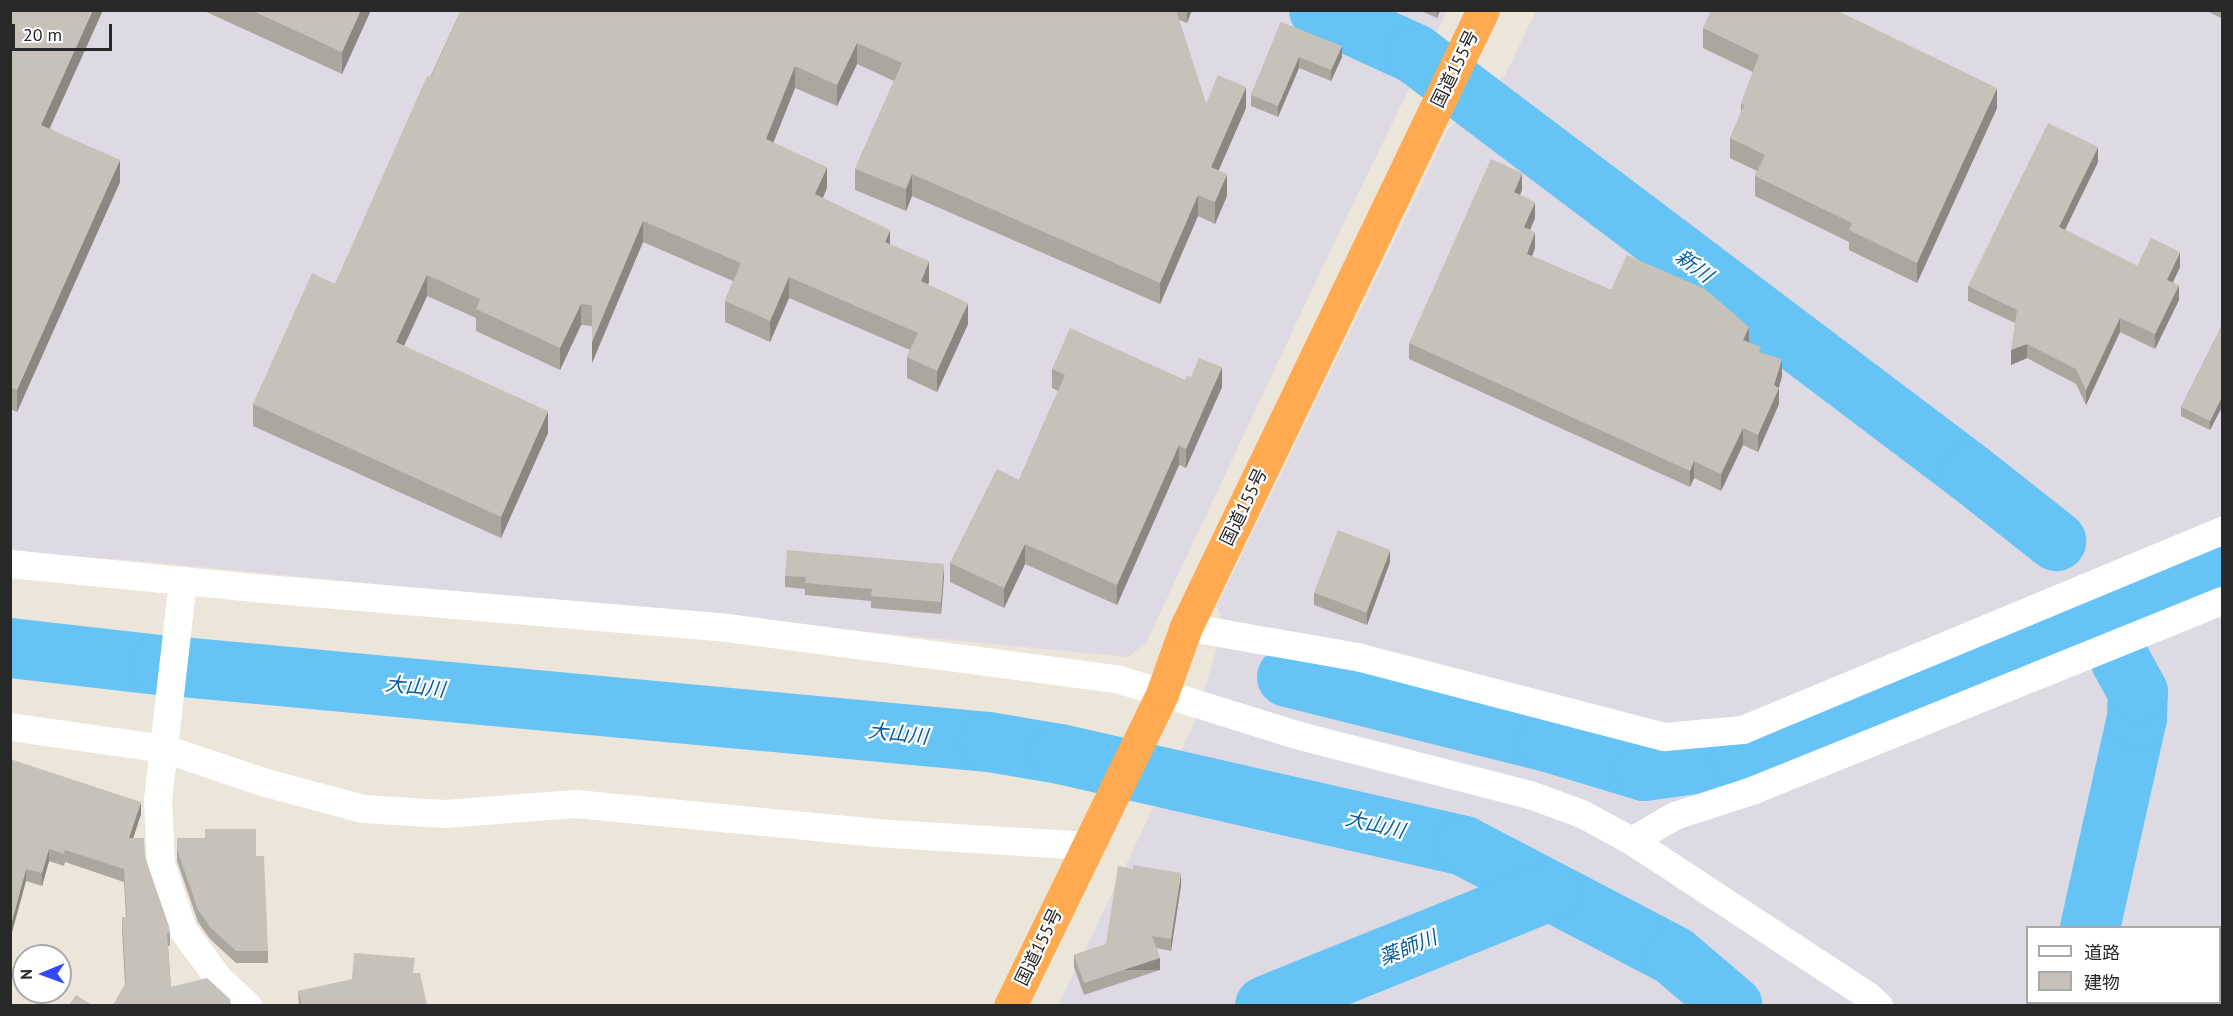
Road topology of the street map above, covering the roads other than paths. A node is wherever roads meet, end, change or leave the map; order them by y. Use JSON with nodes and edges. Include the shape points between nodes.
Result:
{"nodes":[{"id":1,"x":1483,"y":10,"type":"edge"},
{"id":2,"x":2223,"y":531,"type":"edge"},
{"id":3,"x":10,"y":564,"type":"edge"},
{"id":4,"x":183,"y":581,"type":"junction"},
{"id":5,"x":2223,"y":601,"type":"edge"},
{"id":6,"x":1186,"y":627,"type":"junction"},
{"id":7,"x":1162,"y":694,"type":"junction"},
{"id":8,"x":10,"y":727,"type":"edge"},
{"id":9,"x":166,"y":740,"type":"junction"},
{"id":10,"x":1632,"y":841,"type":"junction"},
{"id":11,"x":1088,"y":846,"type":"junction"},
{"id":12,"x":248,"y":1005,"type":"edge"},
{"id":13,"x":1010,"y":1005,"type":"edge"},
{"id":14,"x":1879,"y":1005,"type":"edge"}],
"edges":[{"from":1,"to":6,"type":"highway","name":"国道155号"},
{"from":2,"to":6,"type":"street","via":[[1743,730],[1665,737],[1361,658]]},
{"from":3,"to":4,"type":"street"},
{"from":4,"to":7,"type":"street","via":[[720,627],[1120,680]]},
{"from":4,"to":9,"type":"street"},
{"from":5,"to":10,"type":"street","via":[[1752,791],[1675,816]]},
{"from":6,"to":7,"type":"highway","name":"国道155号"},
{"from":7,"to":10,"type":"street","via":[[1300,736],[1530,795],[1582,814]]},
{"from":7,"to":11,"type":"highway","name":"国道155号"},
{"from":8,"to":9,"type":"street"},
{"from":9,"to":11,"type":"street","via":[[266,783],[363,809],[445,814],[576,804],[874,833]]},
{"from":9,"to":12,"type":"street","via":[[158,799],[161,864],[183,930],[219,979]]},
{"from":10,"to":14,"type":"street"},
{"from":11,"to":13,"type":"highway","name":"国道155号"}]}
